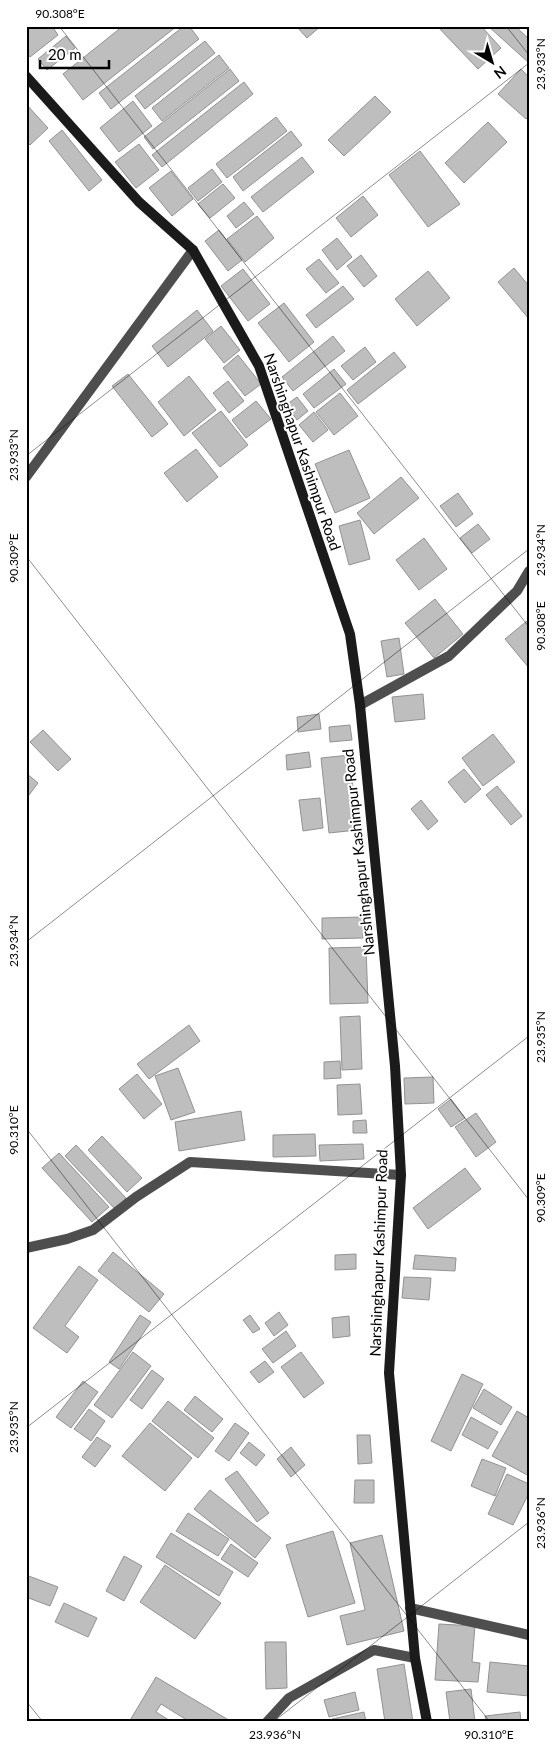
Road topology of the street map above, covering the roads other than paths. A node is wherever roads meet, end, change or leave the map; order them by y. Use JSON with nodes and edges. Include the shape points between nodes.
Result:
{"nodes":[{"id":1,"x":26,"y":76,"type":"edge"},
{"id":2,"x":193,"y":250,"type":"junction"},
{"id":3,"x":26,"y":477,"type":"edge"},
{"id":4,"x":529,"y":571,"type":"edge"},
{"id":5,"x":360,"y":706,"type":"junction"},
{"id":6,"x":401,"y":1175,"type":"junction"},
{"id":7,"x":26,"y":1248,"type":"edge"},
{"id":8,"x":410,"y":1608,"type":"junction"},
{"id":9,"x":529,"y":1635,"type":"edge"},
{"id":10,"x":415,"y":1658,"type":"junction"},
{"id":11,"x":267,"y":1722,"type":"edge"},
{"id":12,"x":427,"y":1722,"type":"edge"}],
"edges":[{"from":1,"to":2,"type":"street","name":"Narshinghapur Kashimpur Road","via":[[139,202]]},
{"from":2,"to":3,"type":"street"},
{"from":2,"to":5,"type":"street","name":"Narshinghapur Kashimpur Road","via":[[259,366],[350,634]]},
{"from":4,"to":5,"type":"street","via":[[517,591],[449,656]]},
{"from":5,"to":6,"type":"street","name":"Narshinghapur Kashimpur Road","via":[[395,1066]]},
{"from":6,"to":7,"type":"street","via":[[190,1162],[93,1230]]},
{"from":6,"to":8,"type":"street","name":"Narshinghapur Kashimpur Road","via":[[389,1373]]},
{"from":8,"to":9,"type":"street"},
{"from":8,"to":10,"type":"street","name":"Narshinghapur Kashimpur Road"},
{"from":10,"to":11,"type":"street","via":[[374,1650],[289,1698]]},
{"from":10,"to":12,"type":"street","name":"Narshinghapur Kashimpur Road"}]}
